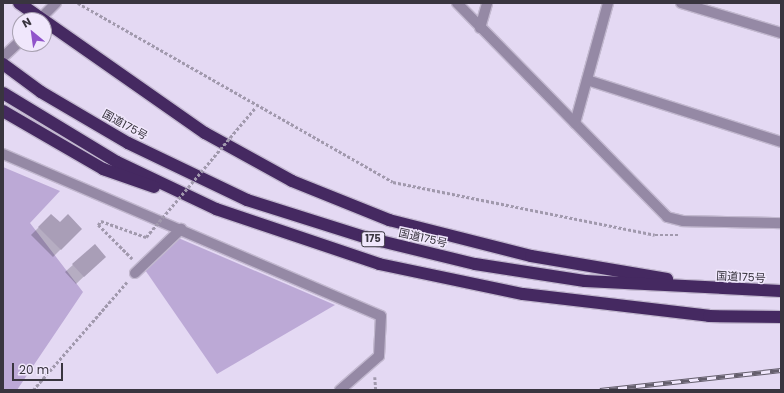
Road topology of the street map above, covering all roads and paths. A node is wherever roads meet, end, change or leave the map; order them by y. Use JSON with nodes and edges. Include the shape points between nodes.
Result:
{"nodes":[{"id":1,"x":19,"y":3,"type":"edge"},
{"id":2,"x":56,"y":3,"type":"edge"},
{"id":3,"x":78,"y":3,"type":"edge"},
{"id":4,"x":457,"y":3,"type":"edge"},
{"id":5,"x":487,"y":3,"type":"edge"},
{"id":6,"x":608,"y":3,"type":"edge"},
{"id":7,"x":681,"y":3,"type":"edge"},
{"id":8,"x":31,"y":12,"type":"edge"},
{"id":9,"x":47,"y":12,"type":"edge"},
{"id":10,"x":52,"y":27,"type":"edge"},
{"id":11,"x":480,"y":28,"type":"junction"},
{"id":12,"x":781,"y":33,"type":"edge"},
{"id":13,"x":12,"y":48,"type":"edge"},
{"id":14,"x":3,"y":57,"type":"edge"},
{"id":15,"x":3,"y":64,"type":"edge"},
{"id":16,"x":587,"y":80,"type":"junction"},
{"id":17,"x":3,"y":93,"type":"edge"},
{"id":18,"x":256,"y":107,"type":"junction"},
{"id":19,"x":3,"y":111,"type":"edge"},
{"id":20,"x":575,"y":123,"type":"junction"},
{"id":21,"x":781,"y":142,"type":"edge"},
{"id":22,"x":3,"y":154,"type":"edge"},
{"id":23,"x":216,"y":209,"type":"junction"},
{"id":24,"x":781,"y":223,"type":"edge"},
{"id":25,"x":180,"y":228,"type":"junction"},
{"id":26,"x":687,"y":235,"type":"dead end"},
{"id":27,"x":138,"y":270,"type":"junction"},
{"id":28,"x":728,"y":289,"type":"junction"},
{"id":29,"x":781,"y":291,"type":"edge"},
{"id":30,"x":781,"y":316,"type":"edge"},
{"id":31,"x":33,"y":390,"type":"edge"},
{"id":32,"x":340,"y":390,"type":"edge"}],
"edges":[{"from":1,"to":8,"type":"highway"},
{"from":2,"to":9,"type":"street"},
{"from":3,"to":18,"type":"path"},
{"from":4,"to":11,"type":"street"},
{"from":5,"to":11,"type":"street"},
{"from":6,"to":16,"type":"street"},
{"from":7,"to":12,"type":"street"},
{"from":10,"to":28,"type":"highway","via":[[205,133],[292,181],[389,220],[531,256]]},
{"from":11,"to":20,"type":"street"},
{"from":13,"to":14,"type":"street"},
{"from":15,"to":28,"type":"highway","name":"国道175号","number":"175","via":[[42,92],[128,143],[247,200],[364,237],[475,264],[585,281]]},
{"from":16,"to":20,"type":"street"},
{"from":16,"to":21,"type":"street"},
{"from":17,"to":23,"type":"highway","number":"175","via":[[116,162]]},
{"from":18,"to":26,"type":"path","via":[[393,182],[655,235]]},
{"from":18,"to":27,"type":"path","bridge":true,"via":[[146,237],[101,221],[98,225]]},
{"from":19,"to":23,"type":"highway","via":[[103,169]]},
{"from":20,"to":24,"type":"street","via":[[667,217],[683,221]]},
{"from":22,"to":25,"type":"street"},
{"from":23,"to":30,"type":"highway","number":"175","via":[[379,264],[523,294],[709,316]]},
{"from":25,"to":27,"type":"street"},
{"from":25,"to":32,"type":"street","via":[[381,316],[378,356]]},
{"from":27,"to":31,"type":"path"},
{"from":28,"to":29,"type":"highway","name":"国道175号","number":"175"}]}
